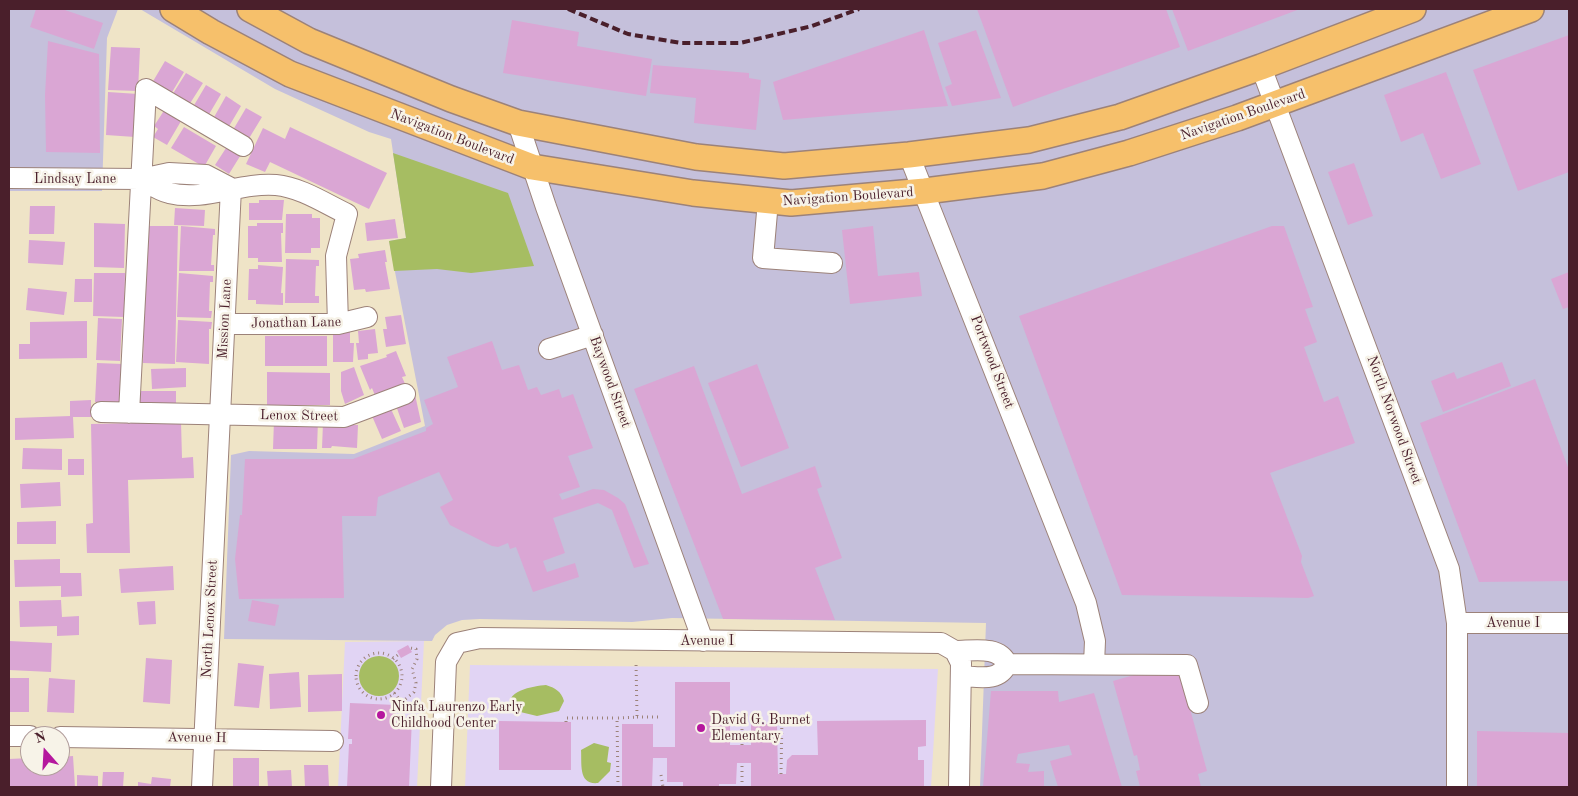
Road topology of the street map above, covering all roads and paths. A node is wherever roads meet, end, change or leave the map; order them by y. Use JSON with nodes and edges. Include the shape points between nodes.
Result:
{"nodes":[{"id":1,"x":173,"y":9,"type":"edge"},
{"id":2,"x":250,"y":9,"type":"edge"},
{"id":3,"x":1413,"y":9,"type":"edge"},
{"id":4,"x":1531,"y":9,"type":"edge"},
{"id":5,"x":1261,"y":67,"type":"junction"},
{"id":6,"x":1276,"y":104,"type":"junction"},
{"id":7,"x":518,"y":124,"type":"junction"},
{"id":8,"x":243,"y":146,"type":"dead end"},
{"id":9,"x":909,"y":155,"type":"junction"},
{"id":10,"x":532,"y":167,"type":"junction"},
{"id":11,"x":9,"y":178,"type":"edge"},
{"id":12,"x":141,"y":179,"type":"junction"},
{"id":13,"x":231,"y":188,"type":"junction"},
{"id":14,"x":925,"y":191,"type":"junction"},
{"id":15,"x":768,"y":201,"type":"junction"},
{"id":16,"x":832,"y":262,"type":"dead end"},
{"id":17,"x":367,"y":317,"type":"dead end"},
{"id":18,"x":225,"y":324,"type":"junction"},
{"id":19,"x":338,"y":324,"type":"junction"},
{"id":20,"x":593,"y":335,"type":"junction"},
{"id":21,"x":549,"y":350,"type":"dead end"},
{"id":22,"x":405,"y":394,"type":"dead end"},
{"id":23,"x":101,"y":412,"type":"dead end"},
{"id":24,"x":129,"y":413,"type":"junction"},
{"id":25,"x":219,"y":415,"type":"junction"},
{"id":26,"x":219,"y":451,"type":"joint"},
{"id":27,"x":1457,"y":623,"type":"junction"},
{"id":28,"x":1569,"y":623,"type":"edge"},
{"id":29,"x":703,"y":641,"type":"junction"},
{"id":30,"x":410,"y":648,"type":"dead end"},
{"id":31,"x":955,"y":651,"type":"junction"},
{"id":32,"x":399,"y":654,"type":"dead end"},
{"id":33,"x":393,"y":658,"type":"junction"},
{"id":34,"x":636,"y":662,"type":"dead end"},
{"id":35,"x":1007,"y":664,"type":"junction"},
{"id":36,"x":1094,"y":664,"type":"junction"},
{"id":37,"x":962,"y":676,"type":"junction"},
{"id":38,"x":394,"y":693,"type":"junction"},
{"id":39,"x":402,"y":702,"type":"junction"},
{"id":40,"x":1198,"y":703,"type":"dead end"},
{"id":41,"x":754,"y":715,"type":"dead end"},
{"id":42,"x":782,"y":715,"type":"dead end"},
{"id":43,"x":637,"y":717,"type":"junction"},
{"id":44,"x":661,"y":717,"type":"dead end"},
{"id":45,"x":399,"y":718,"type":"dead end"},
{"id":46,"x":617,"y":718,"type":"junction"},
{"id":47,"x":566,"y":722,"type":"dead end"},
{"id":48,"x":70,"y":737,"type":"edge"},
{"id":49,"x":204,"y":738,"type":"junction"},
{"id":50,"x":333,"y":741,"type":"dead end"},
{"id":51,"x":742,"y":745,"type":"dead end"},
{"id":52,"x":742,"y":763,"type":"dead end"},
{"id":53,"x":781,"y":774,"type":"dead end"},
{"id":54,"x":661,"y":775,"type":"dead end"},
{"id":55,"x":202,"y":787,"type":"edge"},
{"id":56,"x":441,"y":787,"type":"edge"},
{"id":57,"x":618,"y":787,"type":"edge"},
{"id":58,"x":663,"y":787,"type":"edge"},
{"id":59,"x":742,"y":787,"type":"edge"},
{"id":60,"x":959,"y":787,"type":"edge"},
{"id":61,"x":1457,"y":787,"type":"edge"}],
"edges":[{"from":1,"to":10,"type":"main road","name":"Navigation Boulevard","via":[[290,74]]},
{"from":2,"to":7,"type":"main road","via":[[309,41]]},
{"from":3,"to":5,"type":"main road"},
{"from":4,"to":6,"type":"main road","name":"Navigation Boulevard"},
{"from":5,"to":6,"type":"street","name":"North Norwood Street"},
{"from":5,"to":9,"type":"main road","via":[[1120,117],[1028,140]]},
{"from":6,"to":14,"type":"main road","name":"Navigation Boulevard","via":[[1130,153],[1043,176]]},
{"from":6,"to":27,"type":"street","name":"North Norwood Street","via":[[1449,569]]},
{"from":7,"to":9,"type":"main road","via":[[696,157],[784,166]]},
{"from":7,"to":10,"type":"street","name":"Baywood Street"},
{"from":8,"to":12,"type":"street","via":[[146,89]]},
{"from":9,"to":14,"type":"street","name":"Portwood Street"},
{"from":10,"to":15,"type":"main road","name":"Navigation Boulevard","via":[[693,193]]},
{"from":10,"to":20,"type":"street","name":"Baywood Street"},
{"from":11,"to":12,"type":"street","name":"Lindsay Lane"},
{"from":12,"to":13,"type":"street","name":"Lindsay Lane","via":[[169,193],[208,195]]},
{"from":12,"to":24,"type":"street"},
{"from":13,"to":18,"type":"street","name":"Mission Lane"},
{"from":13,"to":19,"type":"street","name":"Lindsay Lane","via":[[261,184],[284,186],[348,214],[336,256]]},
{"from":14,"to":15,"type":"main road","name":"Navigation Boulevard","via":[[791,203]]},
{"from":14,"to":36,"type":"street","name":"Portwood Street","via":[[1086,603],[1095,641]]},
{"from":15,"to":16,"type":"street","via":[[763,258]]},
{"from":17,"to":19,"type":"street","name":"Jonathan Lane"},
{"from":18,"to":19,"type":"street","name":"Jonathan Lane"},
{"from":18,"to":25,"type":"street","name":"Mission Lane"},
{"from":20,"to":21,"type":"street"},
{"from":20,"to":29,"type":"street","name":"Baywood Street"},
{"from":22,"to":25,"type":"street","name":"Lenox Street","via":[[344,417]]},
{"from":23,"to":24,"type":"street"},
{"from":24,"to":25,"type":"street"},
{"from":25,"to":26,"type":"street","name":"Mission Lane"},
{"from":26,"to":49,"type":"street","name":"North Lenox Street"},
{"from":27,"to":28,"type":"street","name":"Avenue I"},
{"from":27,"to":61,"type":"street","name":"North Norwood Street"},
{"from":29,"to":31,"type":"street","name":"Avenue I","via":[[941,643]]},
{"from":29,"to":56,"type":"street","name":"Avenue I","via":[[480,638],[457,643],[446,662]]},
{"from":30,"to":39,"type":"path","via":[[416,649],[418,654],[412,669],[416,683],[414,692]]},
{"from":31,"to":35,"type":"street","name":"Avenue I","via":[[996,651],[1004,656]]},
{"from":31,"to":37,"type":"street","via":[[961,663]]},
{"from":32,"to":33,"type":"path"},
{"from":33,"to":38,"type":"path","via":[[402,674],[402,681]]},
{"from":33,"to":38,"type":"path","via":[[384,654],[370,656],[359,666],[357,674],[360,688],[366,694],[380,699]]},
{"from":34,"to":43,"type":"path"},
{"from":35,"to":36,"type":"street"},
{"from":35,"to":37,"type":"street","via":[[1003,673],[995,677]]},
{"from":36,"to":40,"type":"street","via":[[1187,665]]},
{"from":37,"to":60,"type":"street"},
{"from":38,"to":39,"type":"path"},
{"from":39,"to":45,"type":"path"},
{"from":41,"to":51,"type":"path","via":[[742,715]]},
{"from":42,"to":53,"type":"path"},
{"from":43,"to":44,"type":"path"},
{"from":43,"to":46,"type":"path"},
{"from":46,"to":47,"type":"path","via":[[566,718]]},
{"from":46,"to":57,"type":"path"},
{"from":48,"to":49,"type":"street","name":"Avenue H"},
{"from":49,"to":50,"type":"street","name":"Avenue H"},
{"from":49,"to":55,"type":"street","name":"North Lenox Street"},
{"from":52,"to":59,"type":"path"},
{"from":54,"to":58,"type":"path"}]}
